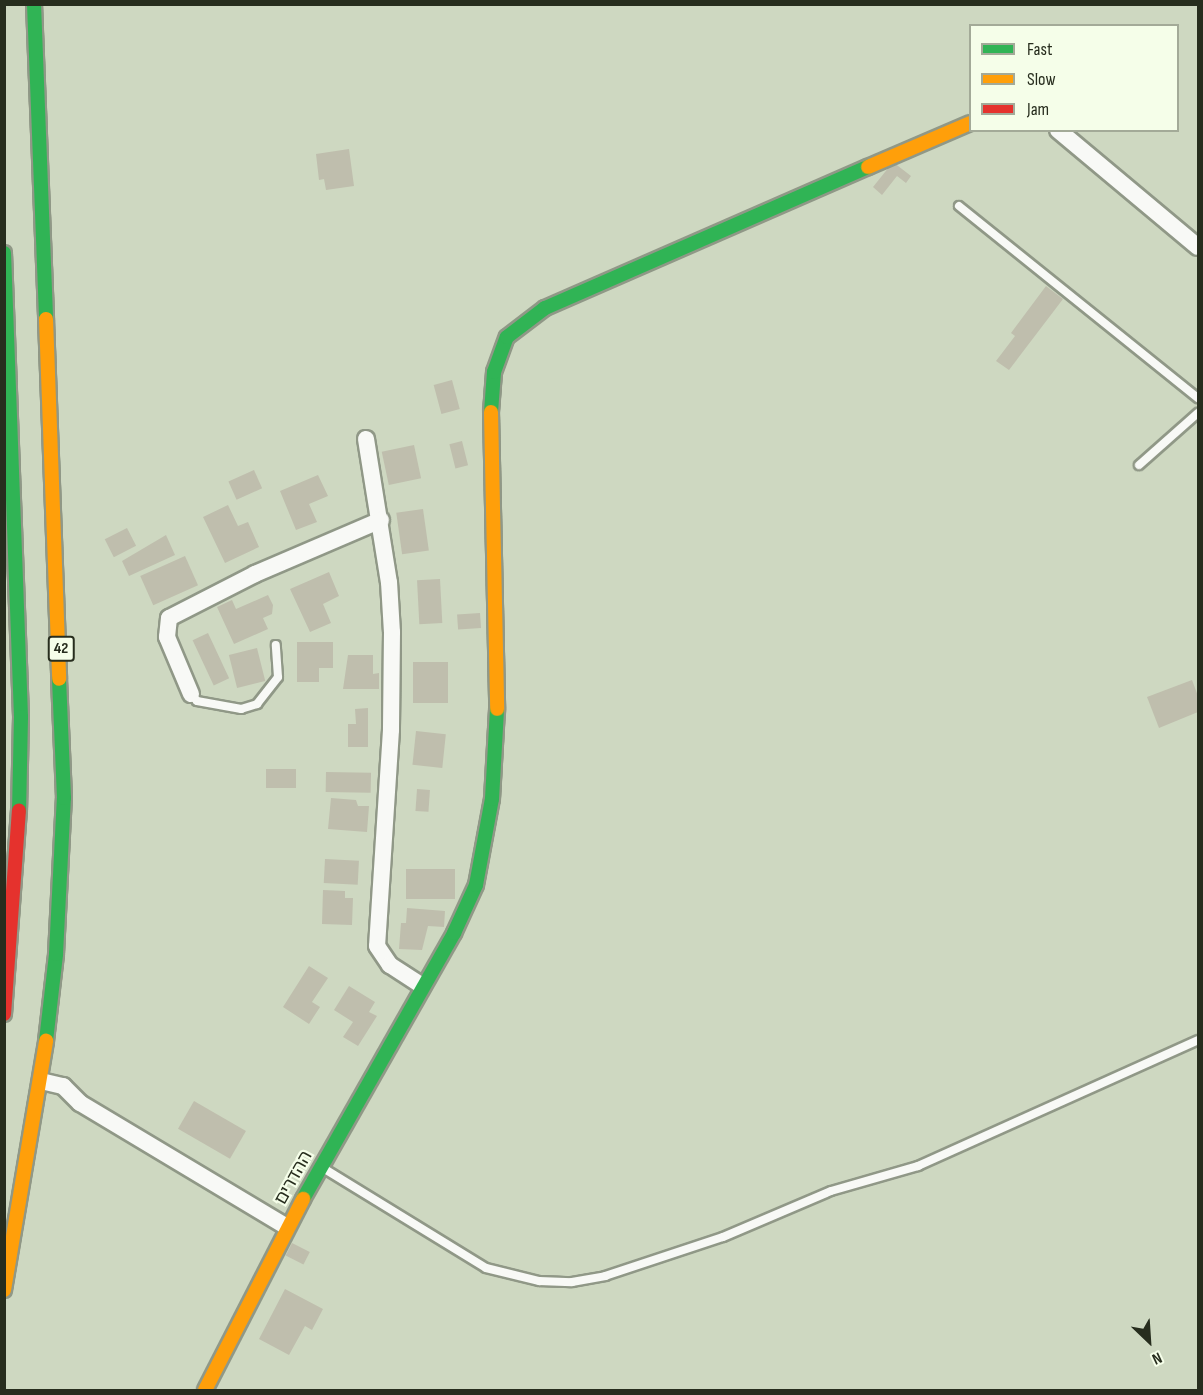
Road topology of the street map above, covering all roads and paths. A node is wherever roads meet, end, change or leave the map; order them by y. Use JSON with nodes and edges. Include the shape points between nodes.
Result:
{"nodes":[{"id":1,"x":34,"y":4,"type":"edge"},
{"id":2,"x":969,"y":123,"type":"edge"},
{"id":3,"x":1060,"y":132,"type":"edge"},
{"id":4,"x":959,"y":206,"type":"dead end"},
{"id":5,"x":1198,"y":247,"type":"edge"},
{"id":6,"x":4,"y":253,"type":"edge"},
{"id":7,"x":1198,"y":398,"type":"edge"},
{"id":8,"x":1198,"y":413,"type":"edge"},
{"id":9,"x":366,"y":439,"type":"dead end"},
{"id":10,"x":1139,"y":465,"type":"dead end"},
{"id":11,"x":381,"y":520,"type":"junction"},
{"id":12,"x":14,"y":530,"type":"junction"},
{"id":13,"x":4,"y":557,"type":"edge"},
{"id":14,"x":276,"y":645,"type":"dead end"},
{"id":15,"x":191,"y":694,"type":"joint"},
{"id":16,"x":4,"y":748,"type":"edge"},
{"id":17,"x":19,"y":821,"type":"junction"},
{"id":18,"x":422,"y":986,"type":"junction"},
{"id":19,"x":4,"y":1014,"type":"edge"},
{"id":20,"x":1198,"y":1040,"type":"edge"},
{"id":21,"x":41,"y":1081,"type":"junction"},
{"id":22,"x":321,"y":1166,"type":"junction"},
{"id":23,"x":287,"y":1227,"type":"junction"},
{"id":24,"x":4,"y":1290,"type":"edge"},
{"id":25,"x":205,"y":1390,"type":"edge"}],
"edges":[{"from":1,"to":21,"type":"main road","number":"42","via":[[64,798],[56,954]]},
{"from":2,"to":18,"type":"main road","name":"ההדרים","via":[[544,308],[507,337],[491,392],[498,653],[492,799],[476,885],[454,933]]},
{"from":3,"to":5,"type":"street"},
{"from":4,"to":7,"type":"lane"},
{"from":6,"to":12,"type":"main road"},
{"from":8,"to":10,"type":"lane"},
{"from":9,"to":11,"type":"street"},
{"from":11,"to":15,"type":"street","via":[[255,574],[169,618],[166,637]]},
{"from":11,"to":18,"type":"street","via":[[390,582],[391,708],[377,946],[390,965]]},
{"from":12,"to":13,"type":"main road"},
{"from":12,"to":17,"type":"main road","via":[[21,717]]},
{"from":14,"to":15,"type":"lane","via":[[278,677],[257,704],[241,709],[197,701]]},
{"from":16,"to":17,"type":"main road"},
{"from":17,"to":19,"type":"main road"},
{"from":18,"to":22,"type":"main road","name":"ההדרים"},
{"from":20,"to":22,"type":"lane","via":[[918,1166],[822,1194],[723,1237],[605,1276],[572,1282],[539,1281],[486,1268]]},
{"from":21,"to":23,"type":"street","via":[[63,1086],[80,1103]]},
{"from":21,"to":24,"type":"main road","number":"42"},
{"from":22,"to":23,"type":"main road","name":"ההדרים"},
{"from":23,"to":25,"type":"main road","name":"ההדרים"}]}
